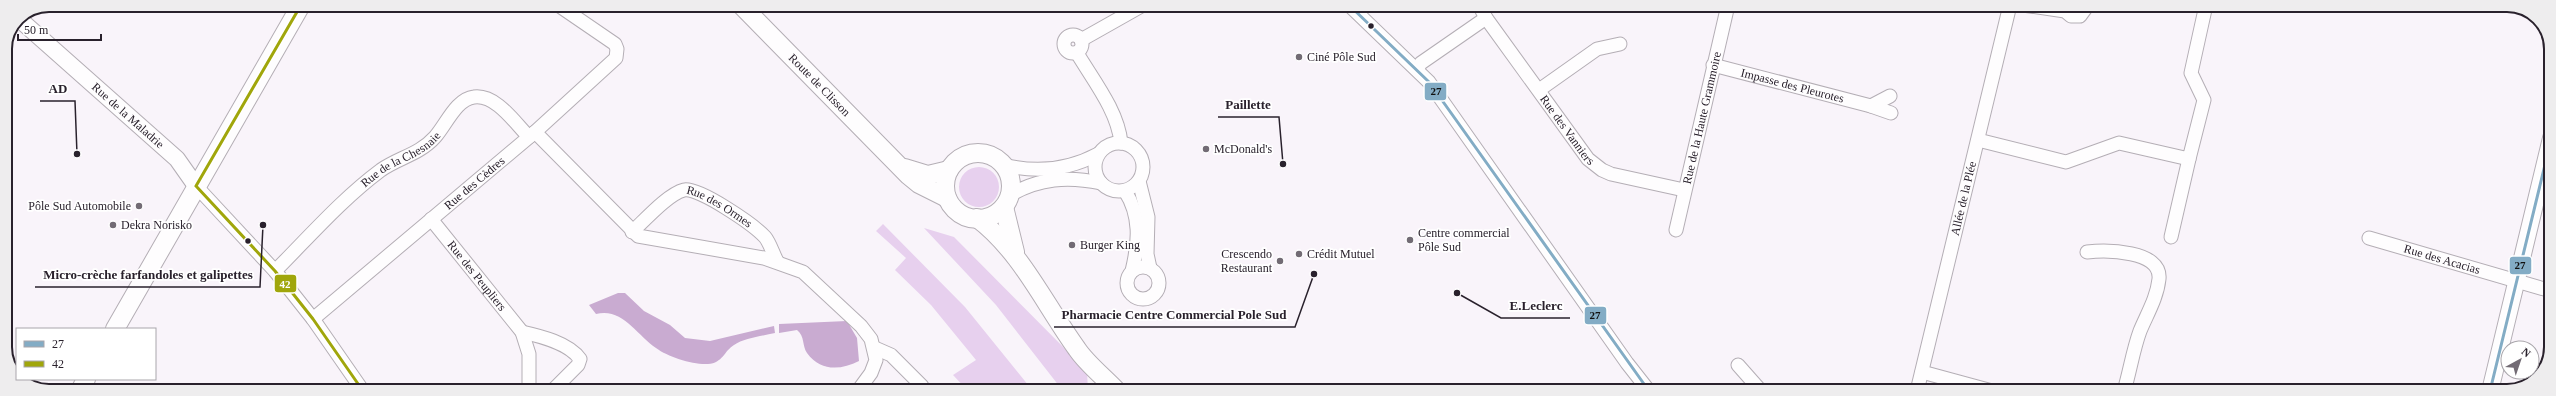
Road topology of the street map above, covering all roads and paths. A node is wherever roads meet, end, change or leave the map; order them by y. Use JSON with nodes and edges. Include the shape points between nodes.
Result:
{"nodes":[{"id":1,"x":297,"y":12,"type":"edge"},
{"id":2,"x":568,"y":12,"type":"edge"},
{"id":3,"x":748,"y":12,"type":"edge"},
{"id":4,"x":1131,"y":12,"type":"edge"},
{"id":5,"x":1356,"y":12,"type":"edge"},
{"id":6,"x":1483,"y":12,"type":"edge"},
{"id":7,"x":1726,"y":12,"type":"edge"},
{"id":8,"x":2008,"y":12,"type":"edge"},
{"id":9,"x":2065,"y":12,"type":"edge"},
{"id":10,"x":2083,"y":12,"type":"edge"},
{"id":11,"x":2205,"y":12,"type":"edge"},
{"id":12,"x":1486,"y":18,"type":"junction"},
{"id":13,"x":23,"y":23,"type":"edge"},
{"id":14,"x":1620,"y":44,"type":"dead end"},
{"id":15,"x":1713,"y":65,"type":"junction"},
{"id":16,"x":1417,"y":69,"type":"junction"},
{"id":17,"x":1539,"y":90,"type":"junction"},
{"id":18,"x":1890,"y":96,"type":"dead end"},
{"id":19,"x":1871,"y":106,"type":"junction"},
{"id":20,"x":1891,"y":113,"type":"dead end"},
{"id":21,"x":532,"y":134,"type":"junction"},
{"id":22,"x":1978,"y":140,"type":"junction"},
{"id":23,"x":1121,"y":143,"type":"junction"},
{"id":24,"x":1098,"y":154,"type":"junction"},
{"id":25,"x":2189,"y":159,"type":"junction"},
{"id":26,"x":897,"y":164,"type":"junction"},
{"id":27,"x":1004,"y":166,"type":"junction"},
{"id":28,"x":2544,"y":167,"type":"edge"},
{"id":29,"x":949,"y":170,"type":"junction"},
{"id":30,"x":1139,"y":181,"type":"junction"},
{"id":31,"x":1101,"y":183,"type":"junction"},
{"id":32,"x":196,"y":186,"type":"junction"},
{"id":33,"x":1684,"y":190,"type":"junction"},
{"id":34,"x":1124,"y":191,"type":"junction"},
{"id":35,"x":947,"y":198,"type":"junction"},
{"id":36,"x":1006,"y":201,"type":"junction"},
{"id":37,"x":977,"y":218,"type":"junction"},
{"id":38,"x":431,"y":220,"type":"junction"},
{"id":39,"x":1676,"y":230,"type":"dead end"},
{"id":40,"x":632,"y":232,"type":"junction"},
{"id":41,"x":2171,"y":237,"type":"dead end"},
{"id":42,"x":2369,"y":238,"type":"dead end"},
{"id":43,"x":2087,"y":252,"type":"dead end"},
{"id":44,"x":1017,"y":259,"type":"junction"},
{"id":45,"x":777,"y":261,"type":"junction"},
{"id":46,"x":1150,"y":268,"type":"junction"},
{"id":47,"x":274,"y":271,"type":"junction"},
{"id":48,"x":1132,"y":271,"type":"junction"},
{"id":49,"x":2516,"y":282,"type":"junction"},
{"id":50,"x":2544,"y":289,"type":"edge"},
{"id":51,"x":313,"y":319,"type":"junction"},
{"id":52,"x":116,"y":328,"type":"edge"},
{"id":53,"x":522,"y":332,"type":"junction"},
{"id":54,"x":875,"y":348,"type":"junction"},
{"id":55,"x":1738,"y":364,"type":"dead end"},
{"id":56,"x":1922,"y":372,"type":"junction"},
{"id":57,"x":358,"y":384,"type":"edge"},
{"id":58,"x":529,"y":384,"type":"edge"},
{"id":59,"x":559,"y":384,"type":"edge"},
{"id":60,"x":863,"y":384,"type":"edge"},
{"id":61,"x":920,"y":384,"type":"edge"},
{"id":62,"x":1110,"y":384,"type":"edge"},
{"id":63,"x":1643,"y":384,"type":"edge"},
{"id":64,"x":1755,"y":384,"type":"edge"},
{"id":65,"x":1919,"y":384,"type":"edge"},
{"id":66,"x":1966,"y":384,"type":"edge"},
{"id":67,"x":2126,"y":384,"type":"edge"},
{"id":68,"x":2492,"y":384,"type":"edge"}],
"edges":[{"from":1,"to":32,"type":"main road"},
{"from":2,"to":21,"type":"street","name":"Rue des Cèdres","via":[[609,39],[617,49],[616,58]]},
{"from":3,"to":26,"type":"main road","name":"Route de Clisson"},
{"from":4,"to":23,"type":"street","via":[[1081,40],[1070,35],[1064,41],[1067,52],[1076,53],[1109,107],[1118,127]]},
{"from":5,"to":16,"type":"street"},
{"from":6,"to":12,"type":"street","name":"Rue des Vanniers"},
{"from":7,"to":15,"type":"street","name":"Rue de la Haute Grammoire"},
{"from":8,"to":22,"type":"street","name":"Allée de la Plée"},
{"from":9,"to":10,"type":"street","via":[[2071,16],[2080,16]]},
{"from":11,"to":25,"type":"street","via":[[2192,73],[2204,100]]},
{"from":12,"to":16,"type":"street","via":[[1421,63]]},
{"from":12,"to":17,"type":"street","name":"Rue des Vanniers"},
{"from":13,"to":32,"type":"street","name":"Rue de la Maladrie","via":[[177,159]]},
{"from":14,"to":17,"type":"street","via":[[1597,49]]},
{"from":15,"to":19,"type":"street","name":"Impasse des Pleurotes"},
{"from":15,"to":33,"type":"street","name":"Rue de la Haute Grammoire"},
{"from":16,"to":63,"type":"street","via":[[1429,82]]},
{"from":17,"to":33,"type":"street","name":"Rue des Vanniers","via":[[1588,159],[1602,170]]},
{"from":18,"to":19,"type":"street"},
{"from":19,"to":20,"type":"street","name":"Impasse des Pleurotes"},
{"from":21,"to":38,"type":"street","name":"Rue des Cèdres"},
{"from":21,"to":40,"type":"street"},
{"from":21,"to":47,"type":"street","name":"Rue de la Chesnaie","via":[[493,101],[482,96],[462,102],[435,138],[412,155],[382,170]]},
{"from":22,"to":25,"type":"street","via":[[2066,162],[2119,143]]},
{"from":22,"to":56,"type":"street","name":"Allée de la Plée"},
{"from":23,"to":24,"type":"street","via":[[1108,145]]},
{"from":23,"to":30,"type":"street","via":[[1134,148],[1142,159],[1143,173]]},
{"from":24,"to":27,"type":"street","via":[[1084,162],[1059,168],[1034,170]]},
{"from":24,"to":31,"type":"street","via":[[1095,172]]},
{"from":25,"to":41,"type":"street"},
{"from":26,"to":29,"type":"main road","name":"Route de Clisson","via":[[916,173],[928,175]]},
{"from":26,"to":35,"type":"main road","name":"Route de Clisson","via":[[919,184]]},
{"from":27,"to":29,"type":"main road","via":[[995,158],[974,153],[961,158]]},
{"from":27,"to":36,"type":"main road","via":[[1011,183]]},
{"from":28,"to":49,"type":"street"},
{"from":29,"to":35,"type":"main road","via":[[945,181]]},
{"from":30,"to":34,"type":"street"},
{"from":30,"to":46,"type":"street","via":[[1148,217],[1147,254]]},
{"from":31,"to":34,"type":"street","via":[[1112,190]]},
{"from":31,"to":36,"type":"street","via":[[1064,178],[1038,182]]},
{"from":32,"to":47,"type":"street"},
{"from":32,"to":52,"type":"main road"},
{"from":33,"to":39,"type":"street","name":"Rue de la Haute Grammoire"},
{"from":34,"to":48,"type":"street","via":[[1133,204],[1137,220],[1136,254]]},
{"from":35,"to":37,"type":"main road","via":[[959,213]]},
{"from":36,"to":37,"type":"main road","via":[[994,214]]},
{"from":36,"to":44,"type":"main road","via":[[1006,224]]},
{"from":37,"to":44,"type":"main road"},
{"from":38,"to":51,"type":"street","name":"Rue des Cèdres"},
{"from":38,"to":53,"type":"street","name":"Rue des Peupliers"},
{"from":40,"to":45,"type":"street","via":[[638,236]]},
{"from":40,"to":45,"type":"street","name":"Rue des Ormes","via":[[671,197],[685,190],[693,190],[707,195],[765,237]]},
{"from":42,"to":49,"type":"street","name":"Rue des Acacias"},
{"from":43,"to":67,"type":"street","via":[[2110,250],[2149,259],[2157,267],[2160,278],[2151,310],[2140,332]]},
{"from":44,"to":62,"type":"main road","via":[[1078,351]]},
{"from":45,"to":54,"type":"street","via":[[803,272],[820,286],[861,326]]},
{"from":46,"to":48,"type":"street","via":[[1140,267]]},
{"from":46,"to":48,"type":"street","via":[[1158,276],[1160,285],[1156,294],[1148,299],[1134,297],[1128,289],[1127,280]]},
{"from":47,"to":51,"type":"street"},
{"from":49,"to":50,"type":"street","name":"Rue des Acacias"},
{"from":49,"to":68,"type":"street"},
{"from":51,"to":57,"type":"street"},
{"from":53,"to":58,"type":"street","name":"Rue des Peupliers","via":[[529,354]]},
{"from":53,"to":59,"type":"street","via":[[541,336],[576,353],[580,359],[578,365]]},
{"from":54,"to":60,"type":"street","via":[[876,360]]},
{"from":54,"to":61,"type":"street","via":[[891,355]]},
{"from":55,"to":64,"type":"street"},
{"from":56,"to":65,"type":"street","name":"Allée de la Plée"},
{"from":56,"to":66,"type":"street"}]}
